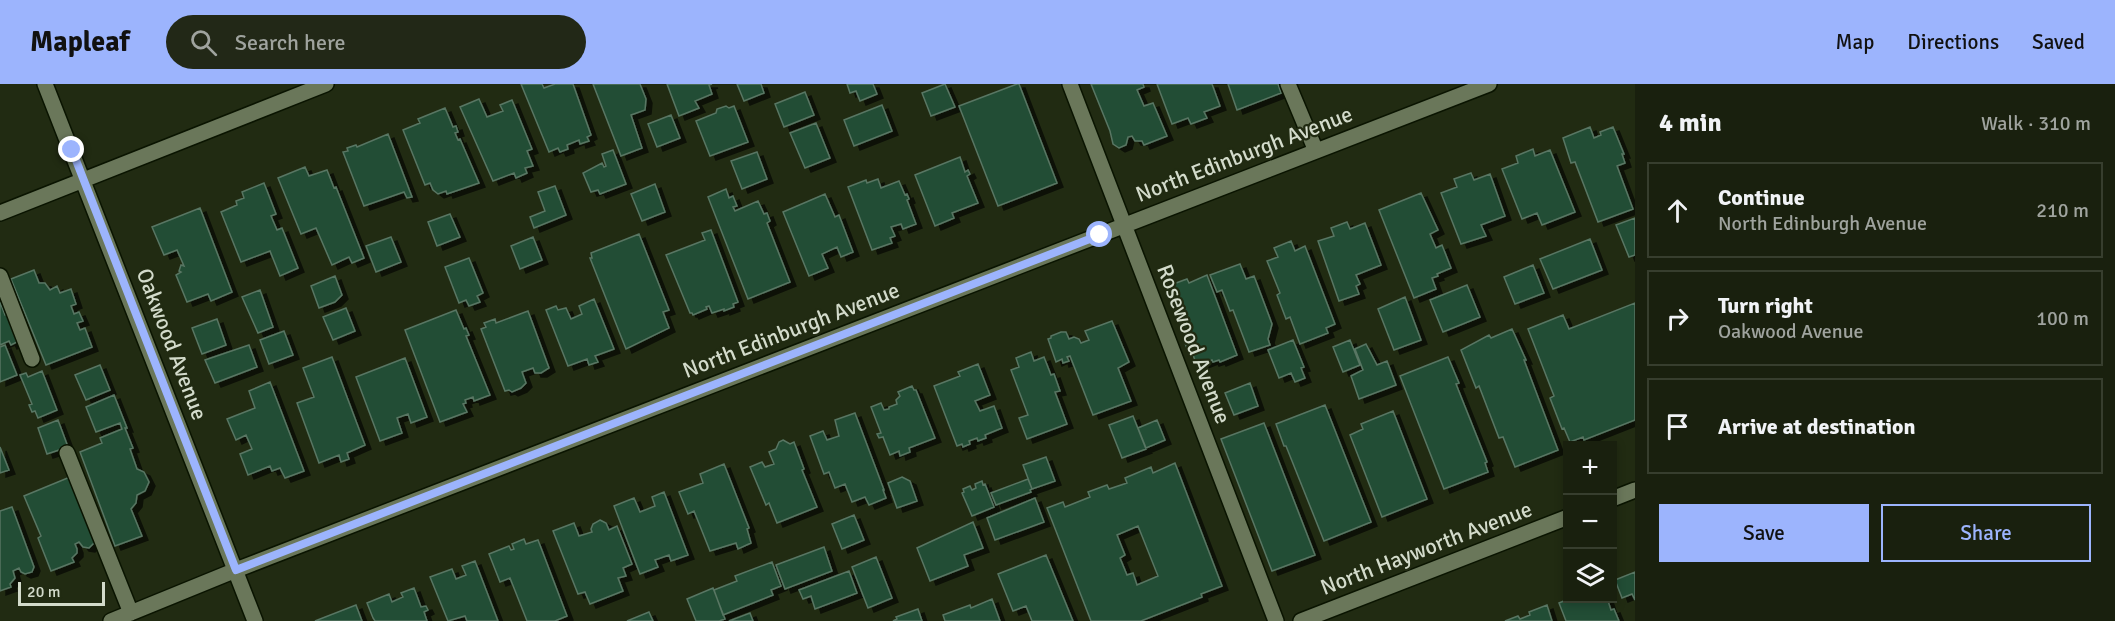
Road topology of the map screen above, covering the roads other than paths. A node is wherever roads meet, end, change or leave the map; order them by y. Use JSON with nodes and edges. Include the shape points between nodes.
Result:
{"nodes":[{"id":1,"x":45,"y":84,"type":"edge"},
{"id":2,"x":326,"y":84,"type":"edge"},
{"id":3,"x":1070,"y":84,"type":"edge"},
{"id":4,"x":1288,"y":84,"type":"edge"},
{"id":5,"x":1488,"y":84,"type":"edge"},
{"id":6,"x":1316,"y":151,"type":"junction"},
{"id":7,"x":84,"y":181,"type":"junction"},
{"id":8,"x":0,"y":213,"type":"edge"},
{"id":9,"x":1124,"y":225,"type":"junction"},
{"id":10,"x":0,"y":276,"type":"edge"},
{"id":11,"x":32,"y":359,"type":"dead end"},
{"id":12,"x":67,"y":453,"type":"dead end"},
{"id":13,"x":1635,"y":490,"type":"edge"},
{"id":14,"x":1617,"y":497,"type":"edge"},
{"id":15,"x":1563,"y":519,"type":"edge"},
{"id":16,"x":236,"y":570,"type":"junction"},
{"id":17,"x":131,"y":613,"type":"junction"},
{"id":18,"x":111,"y":621,"type":"edge"},
{"id":19,"x":255,"y":621,"type":"edge"},
{"id":20,"x":1276,"y":621,"type":"edge"},
{"id":21,"x":1301,"y":621,"type":"edge"}],
"edges":[{"from":1,"to":7,"type":"street","name":"Oakwood Avenue"},
{"from":2,"to":7,"type":"street"},
{"from":3,"to":9,"type":"street","name":"Rosewood Avenue"},
{"from":4,"to":6,"type":"street"},
{"from":5,"to":6,"type":"street","name":"North Edinburgh Avenue"},
{"from":6,"to":9,"type":"street","name":"North Edinburgh Avenue"},
{"from":7,"to":8,"type":"street"},
{"from":7,"to":16,"type":"street","name":"Oakwood Avenue"},
{"from":9,"to":16,"type":"street","name":"North Edinburgh Avenue"},
{"from":9,"to":20,"type":"street","name":"Rosewood Avenue"},
{"from":10,"to":11,"type":"street"},
{"from":12,"to":17,"type":"street"},
{"from":13,"to":14,"type":"street"},
{"from":15,"to":21,"type":"street","name":"North Hayworth Avenue"},
{"from":16,"to":17,"type":"street","name":"North Edinburgh Avenue"},
{"from":16,"to":19,"type":"street","name":"Oakwood Avenue"},
{"from":17,"to":18,"type":"street","name":"North Edinburgh Avenue"}]}
